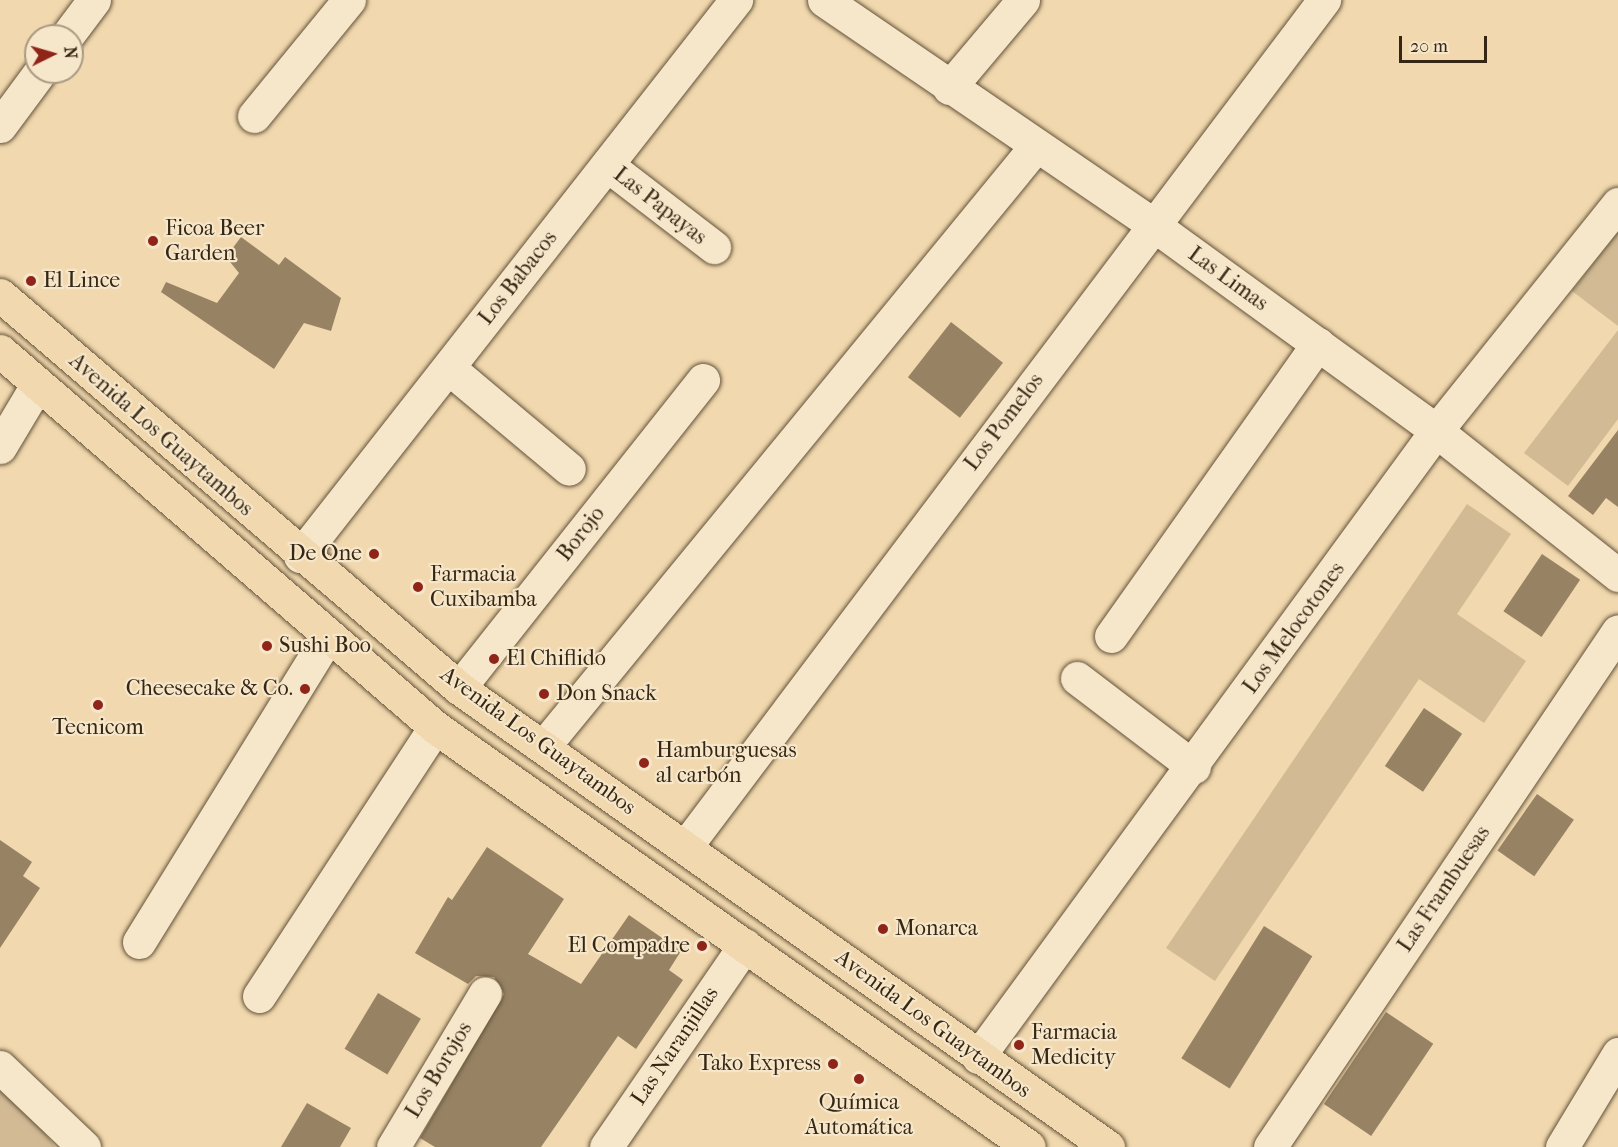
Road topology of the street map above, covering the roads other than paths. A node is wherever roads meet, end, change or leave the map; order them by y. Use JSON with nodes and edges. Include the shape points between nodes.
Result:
{"nodes":[{"id":1,"x":94,"y":0,"type":"edge"},
{"id":2,"x":349,"y":0,"type":"edge"},
{"id":3,"x":736,"y":0,"type":"edge"},
{"id":4,"x":824,"y":0,"type":"edge"},
{"id":5,"x":1023,"y":0,"type":"edge"},
{"id":6,"x":1324,"y":0,"type":"edge"},
{"id":7,"x":76,"y":24,"type":"edge"},
{"id":8,"x":31,"y":84,"type":"edge"},
{"id":9,"x":949,"y":88,"type":"junction"},
{"id":10,"x":254,"y":116,"type":"dead end"},
{"id":11,"x":0,"y":126,"type":"edge"},
{"id":12,"x":1036,"y":146,"type":"junction"},
{"id":13,"x":607,"y":165,"type":"junction"},
{"id":14,"x":1618,"y":204,"type":"edge"},
{"id":15,"x":1152,"y":224,"type":"junction"},
{"id":16,"x":714,"y":247,"type":"dead end"},
{"id":17,"x":0,"y":295,"type":"edge"},
{"id":18,"x":1318,"y":344,"type":"junction"},
{"id":19,"x":0,"y":351,"type":"edge"},
{"id":20,"x":450,"y":369,"type":"junction"},
{"id":21,"x":703,"y":380,"type":"dead end"},
{"id":22,"x":37,"y":385,"type":"junction"},
{"id":23,"x":1436,"y":431,"type":"junction"},
{"id":24,"x":0,"y":447,"type":"edge"},
{"id":25,"x":569,"y":469,"type":"dead end"},
{"id":26,"x":300,"y":556,"type":"junction"},
{"id":27,"x":1618,"y":574,"type":"edge"},
{"id":28,"x":1618,"y":631,"type":"edge"},
{"id":29,"x":328,"y":636,"type":"junction"},
{"id":30,"x":1112,"y":636,"type":"dead end"},
{"id":31,"x":1077,"y":678,"type":"dead end"},
{"id":32,"x":459,"y":688,"type":"junction"},
{"id":33,"x":435,"y":727,"type":"junction"},
{"id":34,"x":543,"y":747,"type":"junction"},
{"id":35,"x":1194,"y":767,"type":"junction"},
{"id":36,"x":686,"y":846,"type":"junction"},
{"id":37,"x":139,"y":942,"type":"dead end"},
{"id":38,"x":744,"y":945,"type":"junction"},
{"id":39,"x":485,"y":993,"type":"dead end"},
{"id":40,"x":259,"y":996,"type":"dead end"},
{"id":41,"x":1618,"y":1054,"type":"edge"},
{"id":42,"x":978,"y":1057,"type":"junction"},
{"id":43,"x":0,"y":1067,"type":"edge"},
{"id":44,"x":84,"y":1147,"type":"edge"},
{"id":45,"x":393,"y":1147,"type":"edge"},
{"id":46,"x":606,"y":1147,"type":"edge"},
{"id":47,"x":1029,"y":1147,"type":"edge"},
{"id":48,"x":1108,"y":1147,"type":"edge"},
{"id":49,"x":1270,"y":1147,"type":"edge"},
{"id":50,"x":1562,"y":1147,"type":"edge"}],
"edges":[{"from":1,"to":7,"type":"street"},
{"from":2,"to":10,"type":"street"},
{"from":3,"to":13,"type":"street","name":"Los Babacos"},
{"from":4,"to":9,"type":"street","name":"Las Limas"},
{"from":5,"to":9,"type":"street"},
{"from":6,"to":15,"type":"street","name":"Los Pomelos"},
{"from":8,"to":11,"type":"street"},
{"from":9,"to":12,"type":"street","name":"Las Limas"},
{"from":12,"to":15,"type":"street","name":"Las Limas"},
{"from":12,"to":34,"type":"street"},
{"from":13,"to":16,"type":"street","name":"Las Papayas"},
{"from":13,"to":20,"type":"street","name":"Los Babacos"},
{"from":14,"to":23,"type":"street","name":"Los Melocotones"},
{"from":15,"to":18,"type":"street","name":"Las Limas"},
{"from":15,"to":36,"type":"street","name":"Los Pomelos"},
{"from":17,"to":26,"type":"main road","name":"Avenida Los Guaytambos"},
{"from":18,"to":23,"type":"street","name":"Las Limas"},
{"from":18,"to":30,"type":"street"},
{"from":19,"to":22,"type":"main road","name":"Avenida Los Guaytambos"},
{"from":20,"to":25,"type":"street"},
{"from":20,"to":26,"type":"street","name":"Los Babacos"},
{"from":21,"to":32,"type":"street","name":"Borojo"},
{"from":22,"to":24,"type":"street"},
{"from":22,"to":29,"type":"main road","name":"Avenida Los Guaytambos","via":[[151,477]]},
{"from":23,"to":27,"type":"street","name":"Las Limas"},
{"from":23,"to":35,"type":"street","name":"Los Melocotones"},
{"from":26,"to":32,"type":"main road","name":"Avenida Los Guaytambos"},
{"from":28,"to":49,"type":"street","name":"Las Frambuesas"},
{"from":29,"to":33,"type":"main road","name":"Avenida Los Guaytambos"},
{"from":29,"to":37,"type":"street"},
{"from":31,"to":35,"type":"street"},
{"from":32,"to":34,"type":"main road","name":"Avenida Los Guaytambos"},
{"from":33,"to":38,"type":"main road","name":"Avenida Los Guaytambos"},
{"from":33,"to":40,"type":"street"},
{"from":34,"to":36,"type":"main road","name":"Avenida Los Guaytambos"},
{"from":35,"to":42,"type":"street","name":"Los Melocotones"},
{"from":36,"to":42,"type":"main road","name":"Avenida Los Guaytambos"},
{"from":38,"to":46,"type":"street","name":"Las Naranjillas"},
{"from":38,"to":47,"type":"main road","name":"Avenida Los Guaytambos"},
{"from":39,"to":45,"type":"street","name":"Los Borojos"},
{"from":41,"to":50,"type":"street"},
{"from":42,"to":48,"type":"main road","name":"Avenida Los Guaytambos"},
{"from":43,"to":44,"type":"street"}]}
